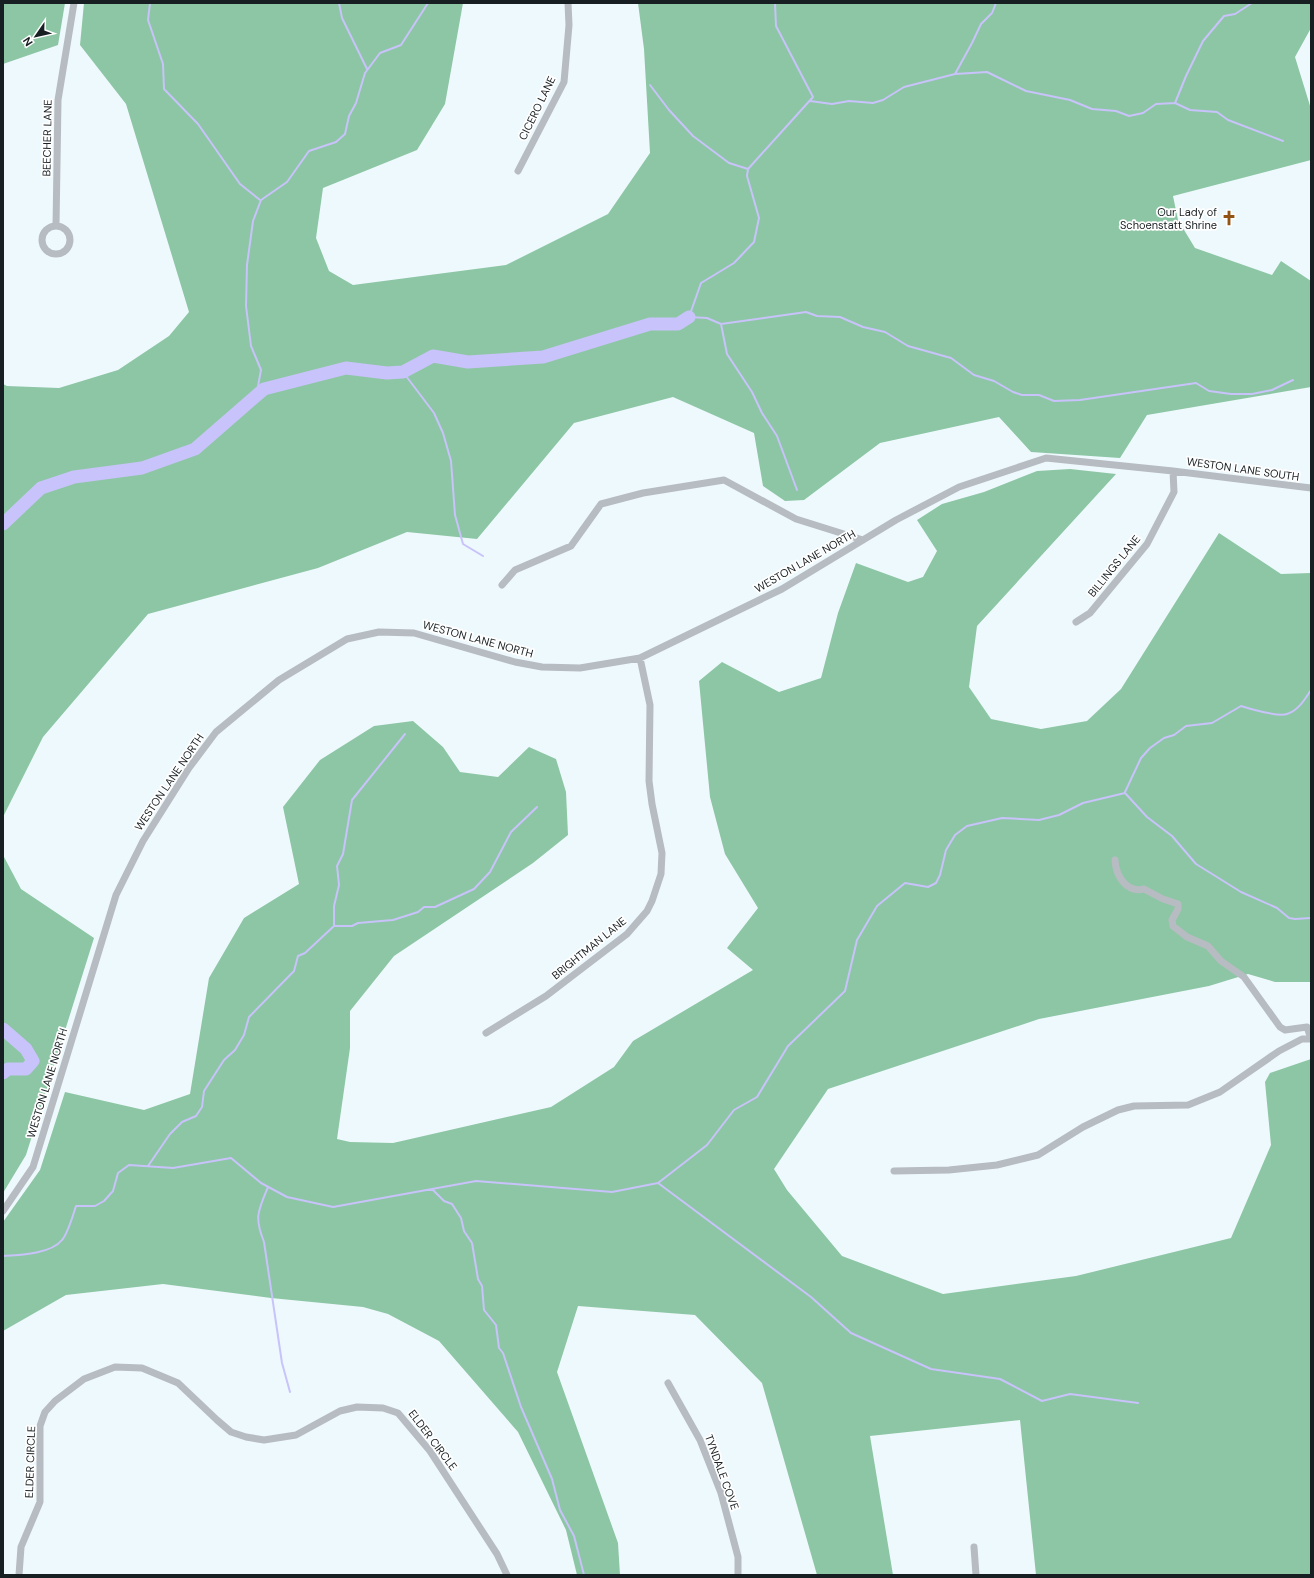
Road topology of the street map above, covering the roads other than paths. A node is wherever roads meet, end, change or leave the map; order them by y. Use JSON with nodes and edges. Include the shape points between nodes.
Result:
{"nodes":[{"id":1,"x":74,"y":3,"type":"edge"},
{"id":2,"x":568,"y":3,"type":"edge"},
{"id":3,"x":518,"y":171,"type":"dead end"},
{"id":4,"x":56,"y":226,"type":"dead end"},
{"id":5,"x":1173,"y":471,"type":"junction"},
{"id":6,"x":1311,"y":488,"type":"edge"},
{"id":7,"x":863,"y":540,"type":"junction"},
{"id":8,"x":502,"y":585,"type":"dead end"},
{"id":9,"x":1076,"y":622,"type":"dead end"},
{"id":10,"x":640,"y":658,"type":"junction"},
{"id":11,"x":1115,"y":860,"type":"dead end"},
{"id":12,"x":486,"y":1033,"type":"dead end"},
{"id":13,"x":1311,"y":1039,"type":"edge"},
{"id":14,"x":894,"y":1171,"type":"dead end"},
{"id":15,"x":3,"y":1211,"type":"edge"},
{"id":16,"x":668,"y":1383,"type":"dead end"},
{"id":17,"x":974,"y":1547,"type":"dead end"},
{"id":18,"x":19,"y":1575,"type":"edge"},
{"id":19,"x":507,"y":1575,"type":"edge"},
{"id":20,"x":738,"y":1575,"type":"edge"},
{"id":21,"x":976,"y":1575,"type":"edge"}],
"edges":[{"from":1,"to":4,"type":"street","name":"BEECHER LANE","via":[[58,100]]},
{"from":2,"to":3,"type":"street","name":"CICERO LANE","via":[[569,25],[564,82]]},
{"from":5,"to":6,"type":"street","name":"WESTON LANE SOUTH"},
{"from":5,"to":7,"type":"street","name":"WESTON LANE NORTH","via":[[1046,458],[959,487]]},
{"from":5,"to":9,"type":"street","name":"BILLINGS LANE","via":[[1174,492],[1147,544],[1090,613]]},
{"from":7,"to":8,"type":"street","via":[[796,519],[724,480],[643,493],[601,504],[571,546],[515,570]]},
{"from":7,"to":10,"type":"street","name":"WESTON LANE NORTH","via":[[782,589]]},
{"from":10,"to":12,"type":"street","name":"BRIGHTMAN LANE","via":[[650,705],[649,781],[662,852],[661,874],[652,901],[627,934],[546,996]]},
{"from":10,"to":15,"type":"street","name":"WESTON LANE NORTH","via":[[580,668],[542,667],[515,662],[414,633],[380,632],[347,639],[279,680],[216,732],[143,841],[116,895],[33,1167]]},
{"from":11,"to":13,"type":"street","via":[[1118,876],[1132,890],[1144,889],[1178,904],[1172,920],[1173,926],[1187,937],[1208,946],[1221,961],[1244,977],[1280,1027],[1285,1030],[1307,1027]]},
{"from":13,"to":14,"type":"street","via":[[1302,1039],[1279,1051],[1220,1092],[1188,1105],[1134,1106],[1118,1110],[1083,1127],[1038,1155],[997,1166]]},
{"from":16,"to":20,"type":"street","name":"TYNDALE COVE","via":[[700,1440],[721,1493],[738,1557]]},
{"from":17,"to":21,"type":"street"},
{"from":18,"to":19,"type":"street","name":"ELDER CIRCLE","via":[[21,1547],[40,1502],[40,1426],[45,1412],[84,1379],[115,1367],[142,1368],[178,1383],[231,1432],[264,1440],[296,1435],[340,1411],[357,1407],[383,1408],[398,1413],[430,1451],[497,1554]]}]}
